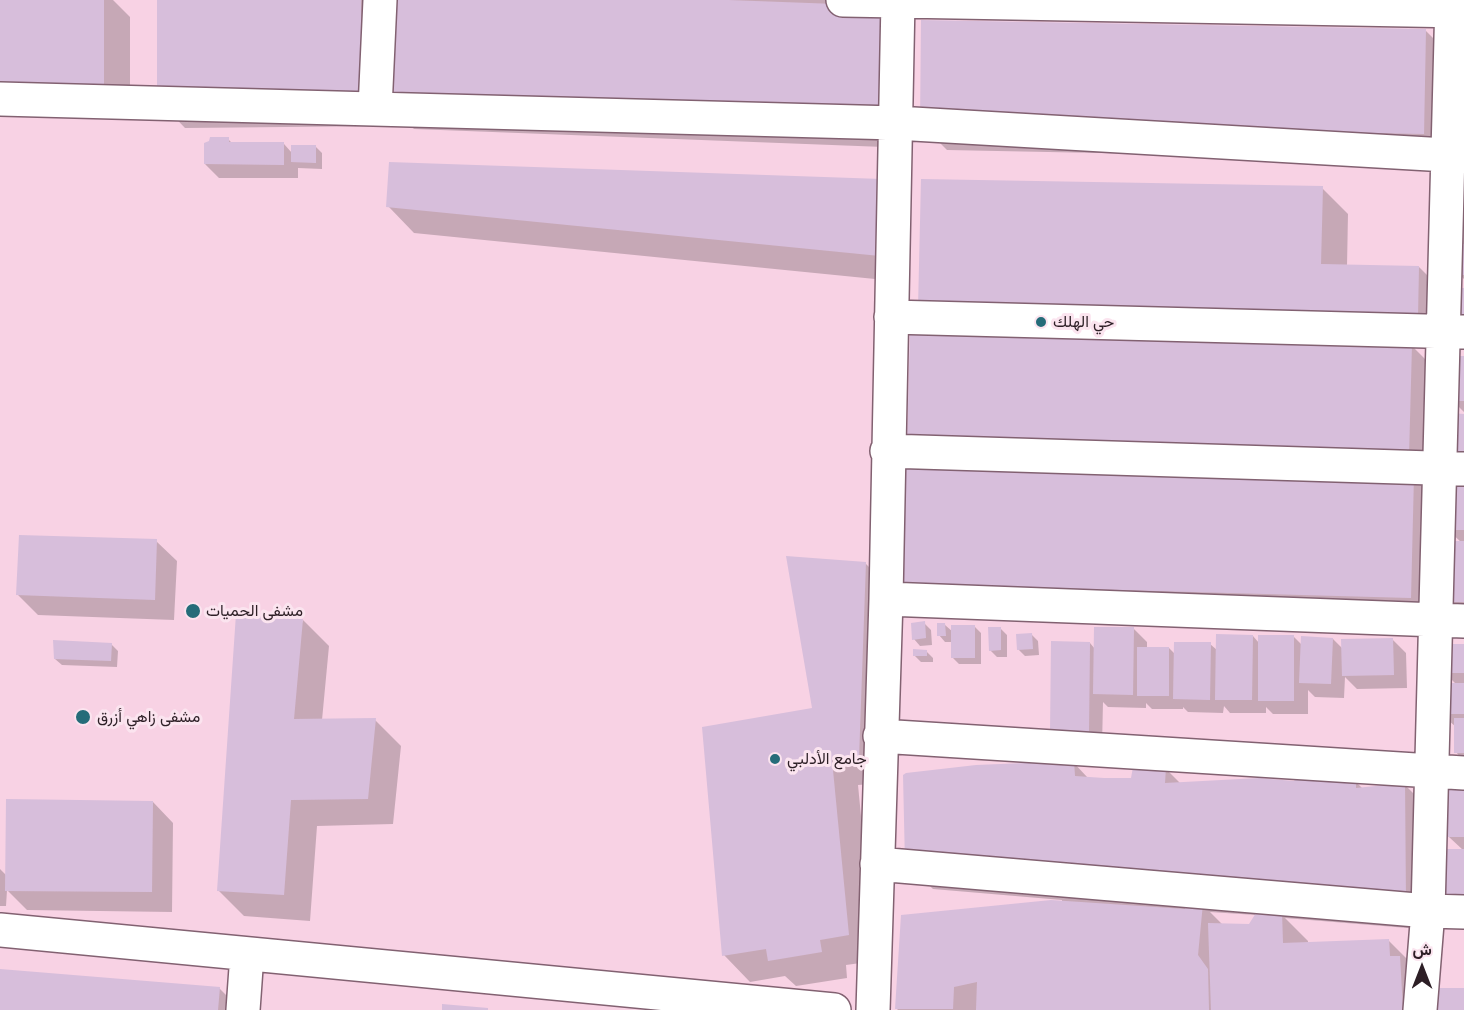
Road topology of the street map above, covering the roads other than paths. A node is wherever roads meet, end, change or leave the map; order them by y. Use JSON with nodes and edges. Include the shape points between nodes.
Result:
{"nodes":[{"id":1,"x":380,"y":0,"type":"edge"},
{"id":2,"x":843,"y":0,"type":"edge"},
{"id":3,"x":898,"y":0,"type":"edge"},
{"id":4,"x":1456,"y":8,"type":"edge"},
{"id":5,"x":0,"y":99,"type":"edge"},
{"id":6,"x":375,"y":109,"type":"junction"},
{"id":7,"x":896,"y":123,"type":"junction"},
{"id":8,"x":1456,"y":156,"type":"edge"},
{"id":9,"x":891,"y":317,"type":"junction"},
{"id":10,"x":1453,"y":332,"type":"edge"},
{"id":11,"x":887,"y":451,"type":"junction"},
{"id":12,"x":1452,"y":469,"type":"edge"},
{"id":13,"x":885,"y":598,"type":"junction"},
{"id":14,"x":1450,"y":621,"type":"edge"},
{"id":15,"x":880,"y":736,"type":"junction"},
{"id":16,"x":1432,"y":772,"type":"junction"},
{"id":17,"x":1464,"y":773,"type":"edge"},
{"id":18,"x":877,"y":864,"type":"junction"},
{"id":19,"x":1428,"y":911,"type":"junction"},
{"id":20,"x":1464,"y":912,"type":"edge"},
{"id":21,"x":0,"y":930,"type":"edge"},
{"id":22,"x":247,"y":954,"type":"junction"},
{"id":23,"x":243,"y":1010,"type":"edge"},
{"id":24,"x":834,"y":1010,"type":"edge"},
{"id":25,"x":873,"y":1010,"type":"edge"},
{"id":26,"x":1420,"y":1010,"type":"edge"}],
"edges":[{"from":1,"to":6,"type":"street"},
{"from":2,"to":3,"type":"street"},
{"from":3,"to":4,"type":"street"},
{"from":3,"to":7,"type":"street"},
{"from":4,"to":8,"type":"street"},
{"from":5,"to":6,"type":"street"},
{"from":6,"to":7,"type":"street"},
{"from":7,"to":8,"type":"street"},
{"from":7,"to":9,"type":"street"},
{"from":8,"to":10,"type":"street"},
{"from":9,"to":10,"type":"street"},
{"from":9,"to":11,"type":"street"},
{"from":10,"to":12,"type":"street"},
{"from":11,"to":12,"type":"street"},
{"from":11,"to":13,"type":"street"},
{"from":12,"to":14,"type":"street"},
{"from":13,"to":14,"type":"street"},
{"from":13,"to":15,"type":"street"},
{"from":14,"to":16,"type":"street"},
{"from":15,"to":16,"type":"street"},
{"from":15,"to":18,"type":"street"},
{"from":16,"to":17,"type":"street"},
{"from":16,"to":19,"type":"street"},
{"from":18,"to":19,"type":"street"},
{"from":18,"to":25,"type":"street"},
{"from":19,"to":20,"type":"street"},
{"from":19,"to":26,"type":"street"},
{"from":21,"to":22,"type":"street"},
{"from":22,"to":23,"type":"street"},
{"from":22,"to":24,"type":"street"}]}
